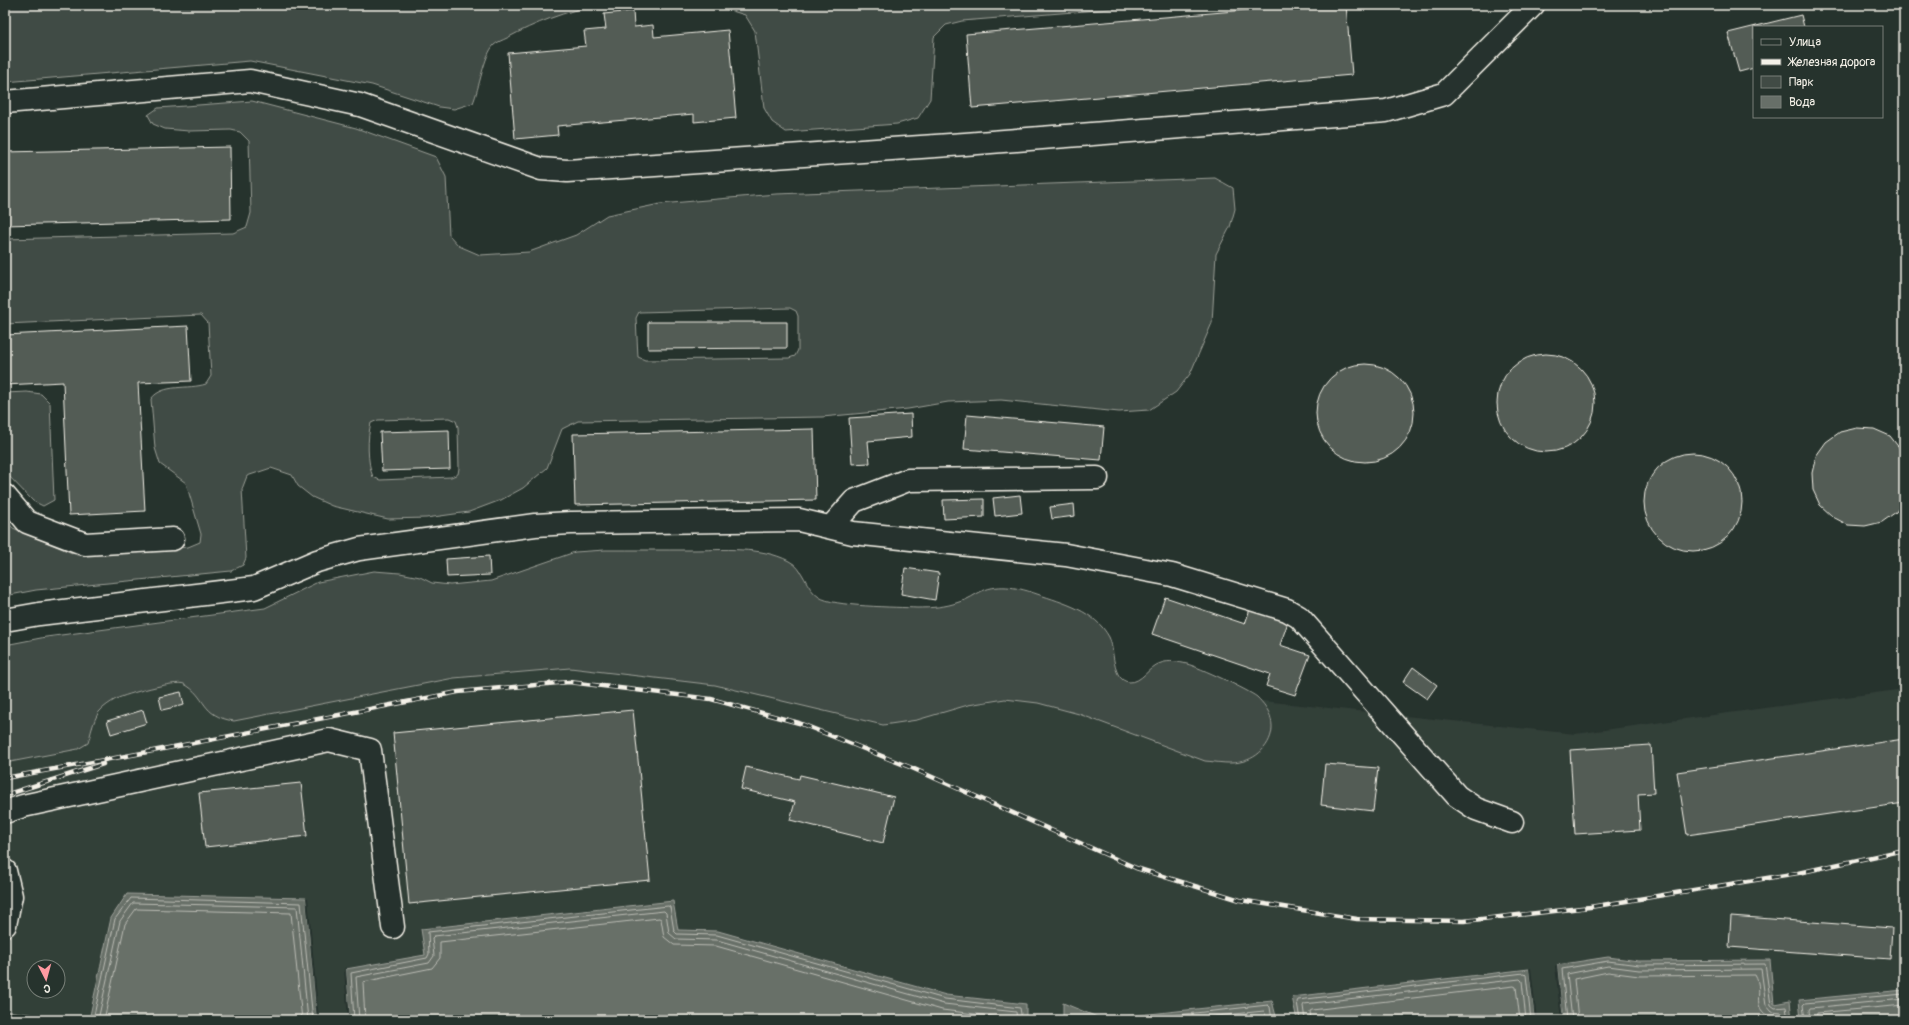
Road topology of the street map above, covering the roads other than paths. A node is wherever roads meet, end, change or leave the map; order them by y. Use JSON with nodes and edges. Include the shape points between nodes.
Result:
{"nodes":[{"id":1,"x":1533,"y":5,"type":"edge"},
{"id":2,"x":5,"y":102,"type":"edge"},
{"id":3,"x":1097,"y":478,"type":"dead end"},
{"id":4,"x":5,"y":496,"type":"edge"},
{"id":5,"x":831,"y":527,"type":"junction"},
{"id":6,"x":173,"y":539,"type":"dead end"},
{"id":7,"x":5,"y":620,"type":"edge"},
{"id":8,"x":5,"y":812,"type":"edge"},
{"id":9,"x":1512,"y":822,"type":"dead end"},
{"id":10,"x":5,"y":871,"type":"edge"},
{"id":11,"x":5,"y":925,"type":"edge"},
{"id":12,"x":393,"y":927,"type":"dead end"}],
"edges":[{"from":1,"to":2,"type":"street","via":[[1444,94],[1386,111],[966,144],[583,170],[541,169],[360,105],[250,81]]},
{"from":3,"to":5,"type":"street","via":[[908,480],[854,501]]},
{"from":4,"to":6,"type":"street","via":[[27,522],[85,544]]},
{"from":5,"to":7,"type":"street","via":[[799,520],[571,523],[535,526],[359,549],[317,561],[254,588]]},
{"from":5,"to":9,"type":"street","via":[[853,534],[1066,555],[1172,575],[1288,610],[1312,630],[1457,796],[1476,809]]},
{"from":8,"to":12,"type":"street","via":[[329,740],[370,750]]},
{"from":10,"to":11,"type":"street","via":[[11,896]]}]}
